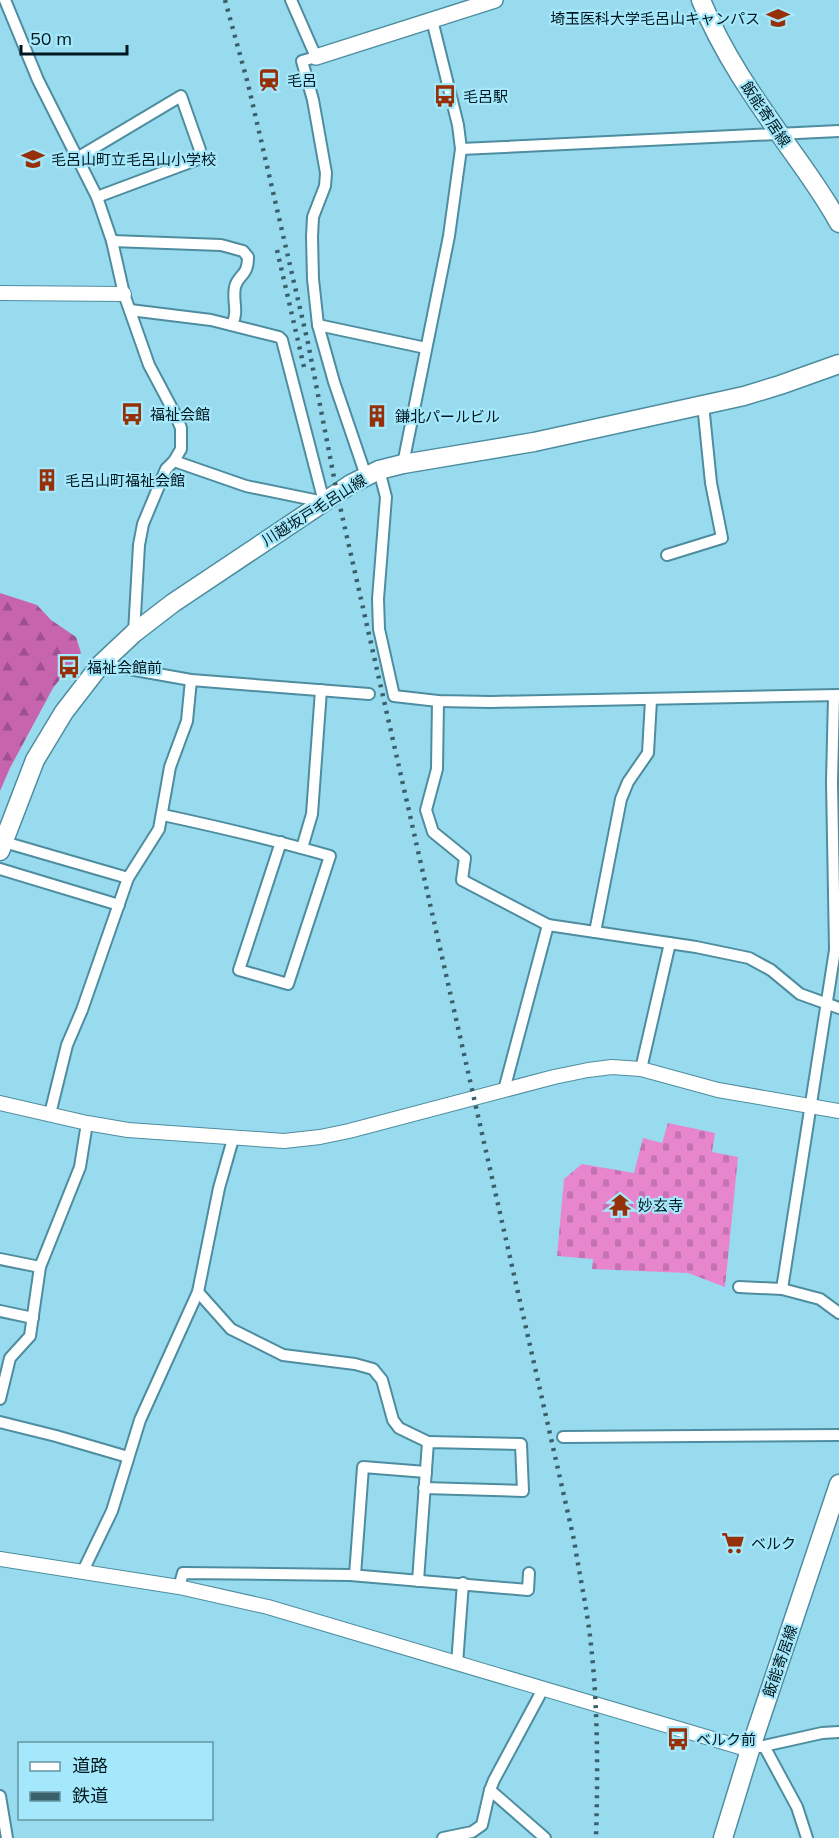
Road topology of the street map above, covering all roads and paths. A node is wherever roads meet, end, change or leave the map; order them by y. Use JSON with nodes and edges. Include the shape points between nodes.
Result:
{"nodes":[{"id":1,"x":5,"y":0,"type":"edge"},
{"id":2,"x":291,"y":0,"type":"edge"},
{"id":3,"x":495,"y":0,"type":"edge"},
{"id":4,"x":701,"y":0,"type":"edge"},
{"id":5,"x":432,"y":20,"type":"junction"},
{"id":6,"x":316,"y":57,"type":"junction"},
{"id":7,"x":839,"y":130,"type":"edge"},
{"id":8,"x":780,"y":134,"type":"junction"},
{"id":9,"x":460,"y":149,"type":"junction"},
{"id":10,"x":77,"y":158,"type":"junction"},
{"id":11,"x":97,"y":197,"type":"junction"},
{"id":12,"x":839,"y":223,"type":"edge"},
{"id":13,"x":112,"y":241,"type":"junction"},
{"id":14,"x":0,"y":293,"type":"edge"},
{"id":15,"x":124,"y":294,"type":"junction"},
{"id":16,"x":130,"y":310,"type":"junction"},
{"id":17,"x":232,"y":325,"type":"junction"},
{"id":18,"x":318,"y":325,"type":"junction"},
{"id":19,"x":426,"y":348,"type":"junction"},
{"id":20,"x":839,"y":364,"type":"edge"},
{"id":21,"x":703,"y":404,"type":"junction"},
{"id":22,"x":174,"y":461,"type":"junction"},
{"id":23,"x":403,"y":464,"type":"junction"},
{"id":24,"x":372,"y":473,"type":"junction"},
{"id":25,"x":324,"y":501,"type":"junction"},
{"id":26,"x":667,"y":555,"type":"dead end"},
{"id":27,"x":134,"y":633,"type":"junction"},
{"id":28,"x":101,"y":664,"type":"junction"},
{"id":29,"x":191,"y":680,"type":"junction"},
{"id":30,"x":321,"y":690,"type":"junction"},
{"id":31,"x":369,"y":694,"type":"dead end"},
{"id":32,"x":837,"y":695,"type":"edge"},
{"id":33,"x":651,"y":700,"type":"junction"},
{"id":34,"x":438,"y":701,"type":"junction"},
{"id":35,"x":163,"y":815,"type":"junction"},
{"id":36,"x":281,"y":842,"type":"junction"},
{"id":37,"x":2,"y":846,"type":"edge"},
{"id":38,"x":302,"y":848,"type":"junction"},
{"id":39,"x":0,"y":869,"type":"edge"},
{"id":40,"x":128,"y":878,"type":"junction"},
{"id":41,"x":119,"y":905,"type":"junction"},
{"id":42,"x":548,"y":925,"type":"junction"},
{"id":43,"x":595,"y":932,"type":"junction"},
{"id":44,"x":670,"y":943,"type":"junction"},
{"id":45,"x":833,"y":1007,"type":"edge"},
{"id":46,"x":641,"y":1069,"type":"junction"},
{"id":47,"x":504,"y":1090,"type":"junction"},
{"id":48,"x":0,"y":1102,"type":"edge"},
{"id":49,"x":812,"y":1107,"type":"junction"},
{"id":50,"x":839,"y":1111,"type":"edge"},
{"id":51,"x":50,"y":1114,"type":"junction"},
{"id":52,"x":87,"y":1124,"type":"junction"},
{"id":53,"x":232,"y":1138,"type":"junction"},
{"id":54,"x":0,"y":1258,"type":"edge"},
{"id":55,"x":40,"y":1267,"type":"junction"},
{"id":56,"x":739,"y":1287,"type":"dead end"},
{"id":57,"x":782,"y":1289,"type":"junction"},
{"id":58,"x":198,"y":1292,"type":"junction"},
{"id":59,"x":0,"y":1311,"type":"edge"},
{"id":60,"x":839,"y":1313,"type":"edge"},
{"id":61,"x":33,"y":1318,"type":"junction"},
{"id":62,"x":0,"y":1399,"type":"edge"},
{"id":63,"x":0,"y":1422,"type":"edge"},
{"id":64,"x":839,"y":1435,"type":"edge"},
{"id":65,"x":563,"y":1437,"type":"dead end"},
{"id":66,"x":428,"y":1442,"type":"junction"},
{"id":67,"x":128,"y":1457,"type":"junction"},
{"id":68,"x":426,"y":1472,"type":"junction"},
{"id":69,"x":839,"y":1484,"type":"edge"},
{"id":70,"x":424,"y":1488,"type":"junction"},
{"id":71,"x":0,"y":1559,"type":"edge"},
{"id":72,"x":82,"y":1571,"type":"junction"},
{"id":73,"x":529,"y":1573,"type":"dead end"},
{"id":74,"x":355,"y":1575,"type":"junction"},
{"id":75,"x":417,"y":1581,"type":"junction"},
{"id":76,"x":463,"y":1583,"type":"junction"},
{"id":77,"x":179,"y":1587,"type":"junction"},
{"id":78,"x":457,"y":1664,"type":"junction"},
{"id":79,"x":543,"y":1689,"type":"junction"},
{"id":80,"x":839,"y":1732,"type":"edge"},
{"id":81,"x":757,"y":1748,"type":"junction"},
{"id":82,"x":490,"y":1790,"type":"junction"},
{"id":83,"x":0,"y":1796,"type":"edge"},
{"id":84,"x":479,"y":1834,"type":"edge"},
{"id":85,"x":7,"y":1838,"type":"edge"},
{"id":86,"x":443,"y":1838,"type":"edge"},
{"id":87,"x":545,"y":1838,"type":"edge"},
{"id":88,"x":723,"y":1838,"type":"edge"},
{"id":89,"x":807,"y":1838,"type":"edge"}],
"edges":[{"from":1,"to":10,"type":"street","via":[[38,80]]},
{"from":2,"to":6,"type":"street"},
{"from":3,"to":5,"type":"main road"},
{"from":4,"to":8,"type":"main road","name":"飯能寄居線","via":[[734,66]]},
{"from":5,"to":6,"type":"main road"},
{"from":5,"to":9,"type":"street","via":[[458,125]]},
{"from":6,"to":18,"type":"street","via":[[302,61],[327,172],[326,186],[313,217]]},
{"from":7,"to":8,"type":"street"},
{"from":8,"to":9,"type":"street"},
{"from":8,"to":12,"type":"main road","name":"飯能寄居線"},
{"from":9,"to":19,"type":"street","via":[[449,236]]},
{"from":10,"to":11,"type":"street"},
{"from":10,"to":11,"type":"street","via":[[181,96],[200,150],[196,160]]},
{"from":11,"to":13,"type":"street"},
{"from":13,"to":15,"type":"street"},
{"from":13,"to":17,"type":"street","via":[[220,245],[243,251],[248,257],[248,268],[235,286],[237,315]]},
{"from":14,"to":15,"type":"street"},
{"from":15,"to":16,"type":"street"},
{"from":16,"to":17,"type":"street"},
{"from":16,"to":22,"type":"street","via":[[148,365],[181,428],[181,449]]},
{"from":17,"to":25,"type":"street","via":[[282,340]]},
{"from":18,"to":19,"type":"street"},
{"from":18,"to":24,"type":"street","via":[[334,382]]},
{"from":19,"to":23,"type":"street"},
{"from":20,"to":21,"type":"main road","name":"川越坂戸毛呂山線","via":[[780,386]]},
{"from":21,"to":23,"type":"main road","name":"川越坂戸毛呂山線","via":[[534,442]]},
{"from":21,"to":26,"type":"street","via":[[711,483],[722,538]]},
{"from":22,"to":25,"type":"street","via":[[246,486]]},
{"from":22,"to":27,"type":"street","via":[[166,469],[143,524]]},
{"from":23,"to":24,"type":"main road","name":"川越坂戸毛呂山線"},
{"from":24,"to":25,"type":"main road","name":"川越坂戸毛呂山線"},
{"from":24,"to":34,"type":"street","via":[[386,497],[379,629],[394,696]]},
{"from":25,"to":27,"type":"main road","name":"川越坂戸毛呂山線"},
{"from":27,"to":28,"type":"main road","name":"川越坂戸毛呂山線"},
{"from":28,"to":29,"type":"street"},
{"from":28,"to":37,"type":"main road","name":"川越坂戸毛呂山線","via":[[63,712],[35,760]]},
{"from":29,"to":30,"type":"street"},
{"from":29,"to":35,"type":"street","via":[[187,721],[170,767]]},
{"from":30,"to":31,"type":"street"},
{"from":30,"to":38,"type":"street","via":[[312,814]]},
{"from":32,"to":33,"type":"street"},
{"from":32,"to":45,"type":"street","via":[[832,782],[836,950]]},
{"from":33,"to":34,"type":"street"},
{"from":33,"to":43,"type":"street","via":[[648,753],[621,799]]},
{"from":34,"to":42,"type":"street","via":[[437,769],[426,810],[433,832],[465,858],[462,880]]},
{"from":35,"to":36,"type":"street"},
{"from":35,"to":40,"type":"street"},
{"from":36,"to":38,"type":"street"},
{"from":36,"to":38,"type":"street","via":[[239,970],[288,984],[330,856]]},
{"from":37,"to":40,"type":"street"},
{"from":39,"to":41,"type":"street"},
{"from":40,"to":41,"type":"street"},
{"from":41,"to":51,"type":"street","via":[[68,1045]]},
{"from":42,"to":43,"type":"street"},
{"from":42,"to":47,"type":"street"},
{"from":43,"to":44,"type":"street"},
{"from":44,"to":45,"type":"street","via":[[749,958],[800,994]]},
{"from":44,"to":46,"type":"street"},
{"from":45,"to":49,"type":"street"},
{"from":46,"to":47,"type":"street","via":[[588,1070]]},
{"from":46,"to":49,"type":"street","via":[[718,1090]]},
{"from":47,"to":53,"type":"street","via":[[320,1137],[284,1141]]},
{"from":48,"to":51,"type":"street"},
{"from":49,"to":50,"type":"street"},
{"from":49,"to":57,"type":"street"},
{"from":51,"to":52,"type":"street"},
{"from":52,"to":53,"type":"street"},
{"from":52,"to":55,"type":"street","via":[[80,1167]]},
{"from":53,"to":58,"type":"street"},
{"from":54,"to":55,"type":"street"},
{"from":55,"to":61,"type":"street"},
{"from":56,"to":57,"type":"street"},
{"from":57,"to":60,"type":"street","via":[[820,1299]]},
{"from":58,"to":66,"type":"street","via":[[231,1329],[283,1355],[374,1369],[382,1380],[393,1420],[399,1428]]},
{"from":58,"to":67,"type":"street","via":[[144,1410]]},
{"from":59,"to":61,"type":"street"},
{"from":61,"to":62,"type":"street","via":[[30,1336],[10,1358]]},
{"from":63,"to":67,"type":"street"},
{"from":64,"to":65,"type":"street"},
{"from":66,"to":68,"type":"street"},
{"from":66,"to":70,"type":"street","via":[[521,1444],[523,1491]]},
{"from":67,"to":72,"type":"street","via":[[112,1511]]},
{"from":68,"to":70,"type":"street"},
{"from":68,"to":74,"type":"street","via":[[363,1467]]},
{"from":69,"to":81,"type":"main road","name":"飯能寄居線"},
{"from":70,"to":75,"type":"street"},
{"from":71,"to":72,"type":"street"},
{"from":72,"to":77,"type":"street"},
{"from":73,"to":76,"type":"street","via":[[528,1590]]},
{"from":74,"to":75,"type":"street"},
{"from":74,"to":77,"type":"street","via":[[183,1573]]},
{"from":75,"to":76,"type":"street"},
{"from":76,"to":78,"type":"street"},
{"from":77,"to":78,"type":"street","via":[[268,1607]]},
{"from":78,"to":79,"type":"street"},
{"from":79,"to":81,"type":"street"},
{"from":79,"to":82,"type":"street"},
{"from":80,"to":81,"type":"street"},
{"from":81,"to":88,"type":"main road","name":"飯能寄居線"},
{"from":81,"to":89,"type":"street","via":[[797,1807]]},
{"from":82,"to":84,"type":"street"},
{"from":82,"to":87,"type":"street"},
{"from":83,"to":85,"type":"street"},
{"from":84,"to":86,"type":"street"}]}
